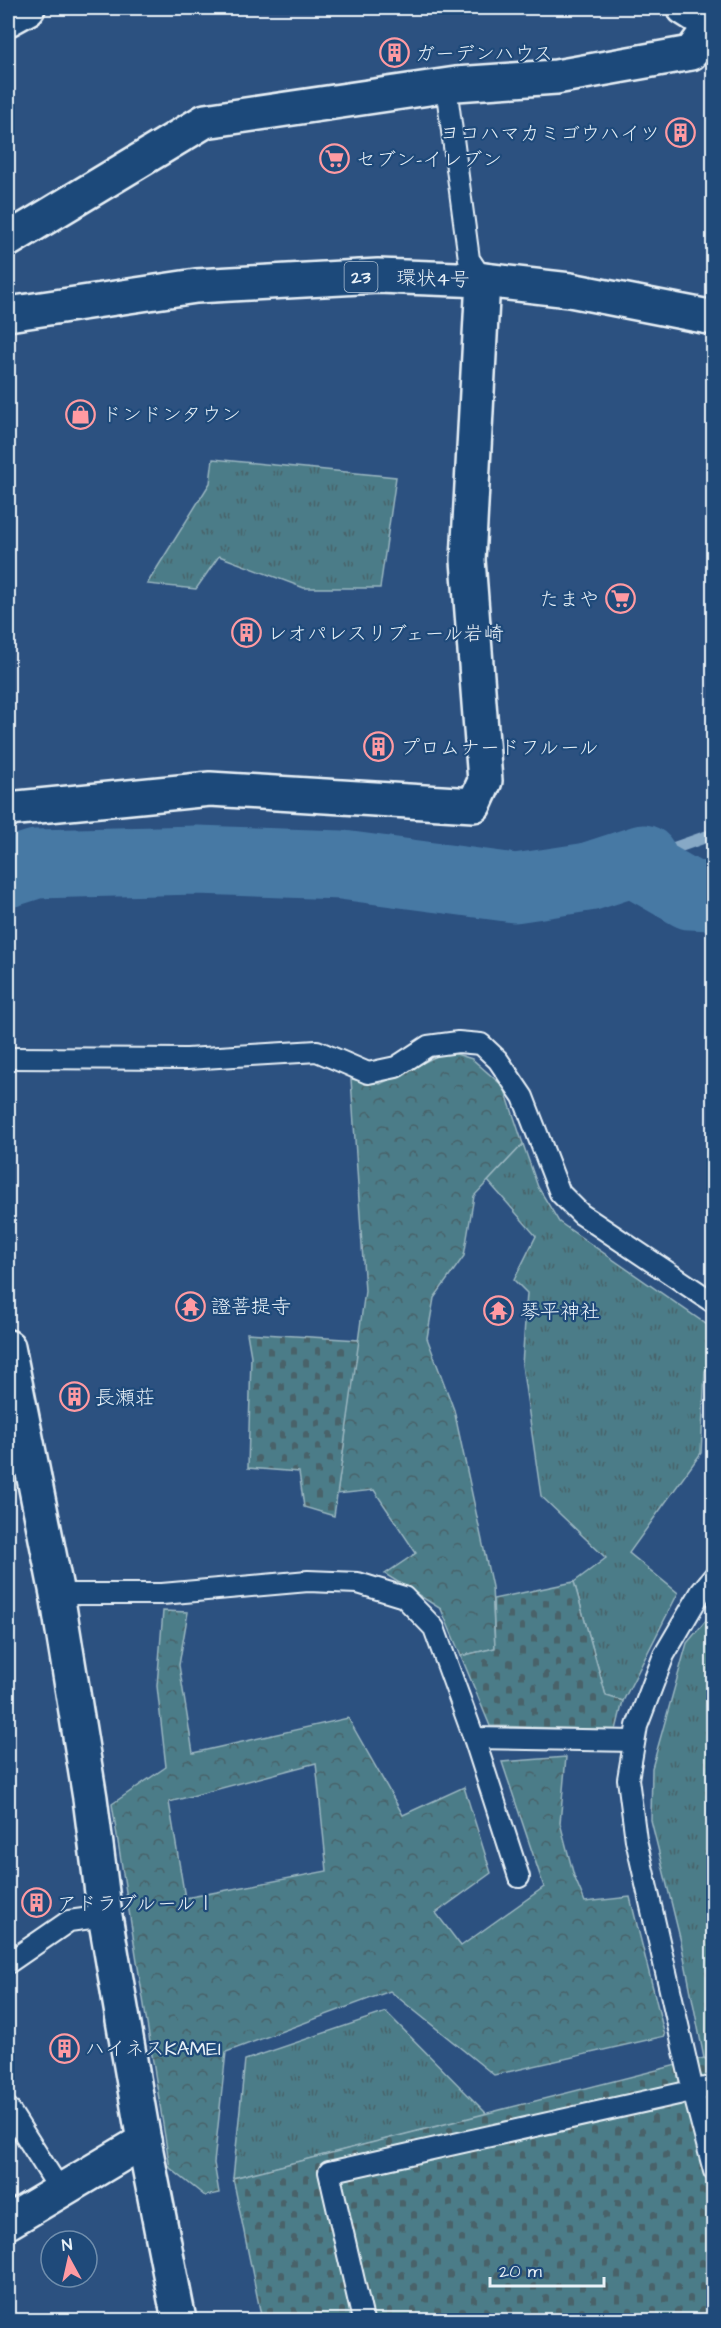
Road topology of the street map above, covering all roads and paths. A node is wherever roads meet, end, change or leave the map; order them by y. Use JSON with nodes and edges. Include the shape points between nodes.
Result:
{"nodes":[{"id":1,"x":28,"y":8,"type":"edge"},
{"id":2,"x":684,"y":8,"type":"edge"},
{"id":3,"x":8,"y":19,"type":"edge"},
{"id":4,"x":712,"y":27,"type":"edge"},
{"id":5,"x":446,"y":86,"type":"junction"},
{"id":6,"x":8,"y":240,"type":"edge"},
{"id":7,"x":483,"y":280,"type":"junction"},
{"id":8,"x":8,"y":314,"type":"edge"},
{"id":9,"x":714,"y":318,"type":"edge"},
{"id":10,"x":8,"y":809,"type":"edge"},
{"id":11,"x":8,"y":1058,"type":"edge"},
{"id":12,"x":714,"y":1303,"type":"edge"},
{"id":13,"x":8,"y":1347,"type":"edge"},
{"id":14,"x":714,"y":1576,"type":"edge"},
{"id":15,"x":57,"y":1594,"type":"junction"},
{"id":16,"x":474,"y":1738,"type":"junction"},
{"id":17,"x":634,"y":1741,"type":"junction"},
{"id":18,"x":519,"y":1877,"type":"dead end"},
{"id":19,"x":105,"y":1916,"type":"junction"},
{"id":20,"x":8,"y":1963,"type":"edge"},
{"id":21,"x":714,"y":2086,"type":"edge"},
{"id":22,"x":693,"y":2091,"type":"junction"},
{"id":23,"x":8,"y":2108,"type":"edge"},
{"id":24,"x":144,"y":2141,"type":"junction"},
{"id":25,"x":714,"y":2171,"type":"edge"},
{"id":26,"x":60,"y":2190,"type":"junction"},
{"id":27,"x":8,"y":2222,"type":"edge"},
{"id":28,"x":179,"y":2320,"type":"edge"},
{"id":29,"x":363,"y":2320,"type":"edge"}],
"edges":[{"from":1,"to":3,"type":"street"},
{"from":2,"to":4,"type":"street"},
{"from":4,"to":5,"type":"street","via":[[691,53],[555,77]]},
{"from":5,"to":6,"type":"street","via":[[205,121]]},
{"from":5,"to":7,"type":"lane","via":[[469,259]]},
{"from":7,"to":8,"type":"street","name":"環状4号","number":"23","via":[[378,276],[196,286]]},
{"from":7,"to":9,"type":"street","name":"環状4号","number":"23","via":[[570,290]]},
{"from":7,"to":10,"type":"street","via":[[468,560],[485,781],[474,805],[210,789]]},
{"from":11,"to":12,"type":"lane","via":[[187,1059],[316,1051],[368,1073],[396,1067],[428,1046],[482,1044],[523,1097],[560,1193],[581,1214]]},
{"from":13,"to":15,"type":"street"},
{"from":14,"to":17,"type":"lane","via":[[664,1655]]},
{"from":15,"to":16,"type":"lane","via":[[162,1594],[308,1581],[358,1583],[404,1597],[434,1628]]},
{"from":15,"to":19,"type":"street"},
{"from":16,"to":17,"type":"lane"},
{"from":16,"to":18,"type":"lane"},
{"from":17,"to":22,"type":"lane","via":[[628,1779],[636,1840]]},
{"from":19,"to":20,"type":"lane","via":[[69,1921]]},
{"from":19,"to":24,"type":"street"},
{"from":21,"to":22,"type":"lane"},
{"from":22,"to":25,"type":"lane"},
{"from":22,"to":29,"type":"lane","via":[[329,2172]]},
{"from":23,"to":26,"type":"lane"},
{"from":24,"to":26,"type":"street"},
{"from":24,"to":28,"type":"street"},
{"from":26,"to":27,"type":"street"}]}
